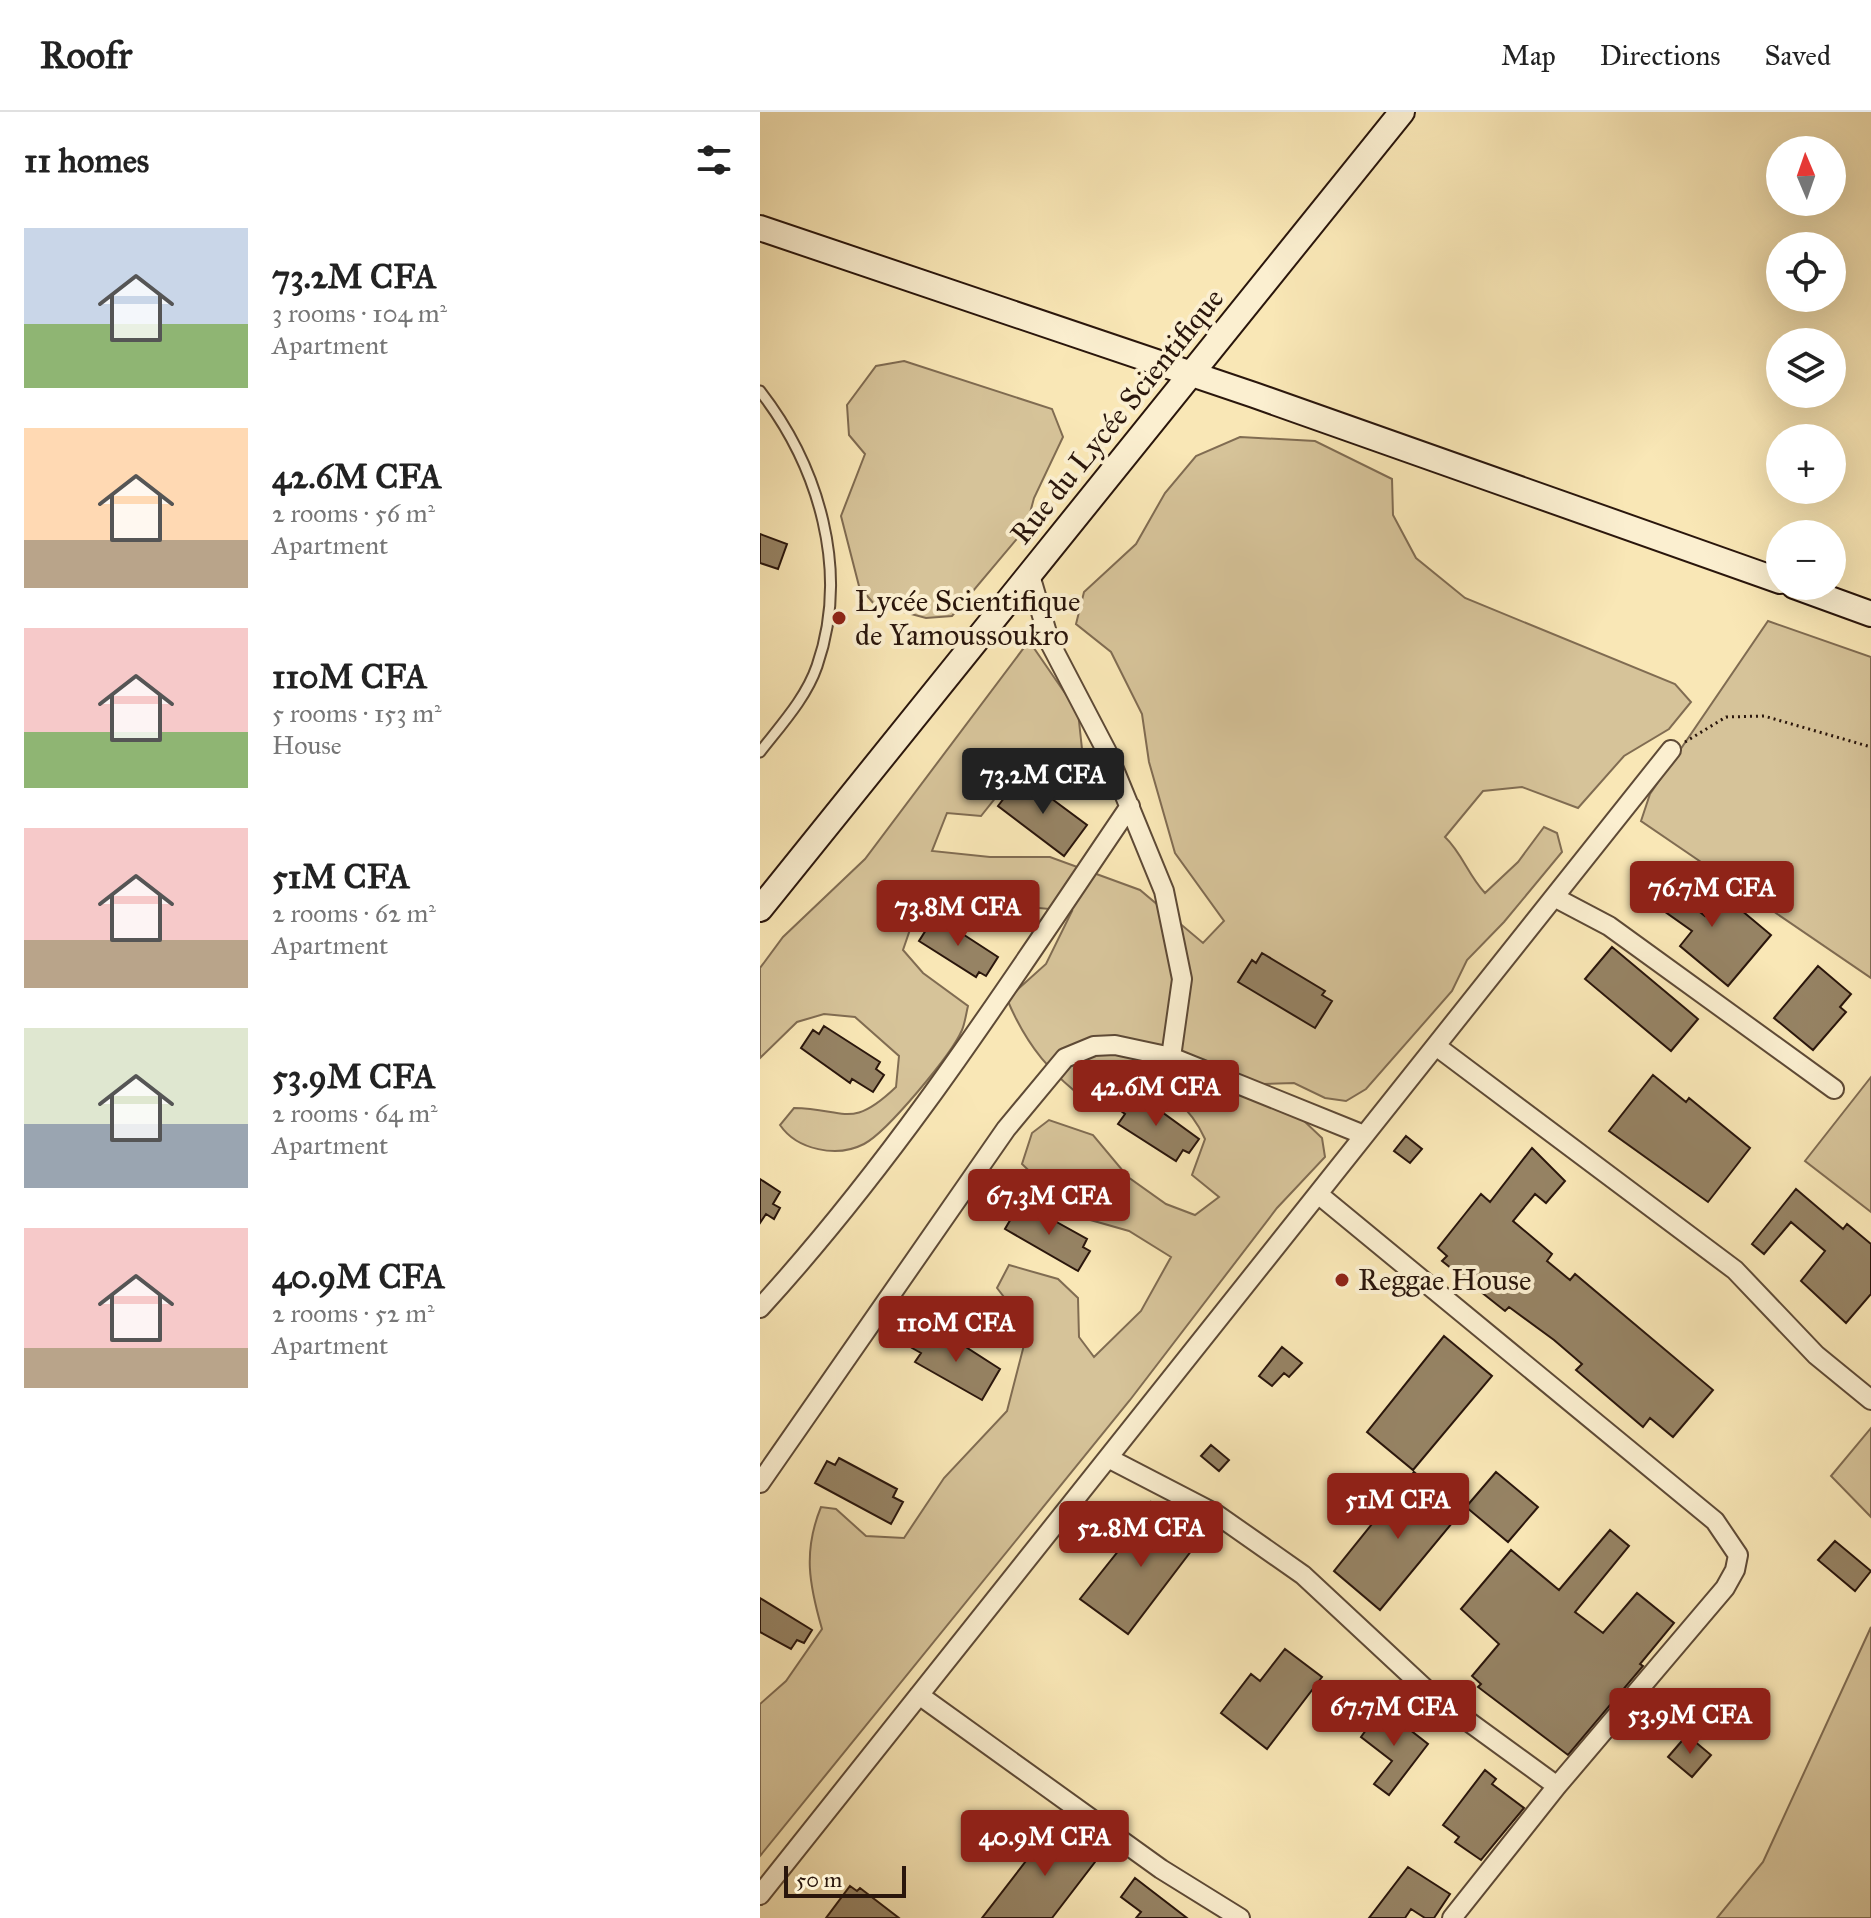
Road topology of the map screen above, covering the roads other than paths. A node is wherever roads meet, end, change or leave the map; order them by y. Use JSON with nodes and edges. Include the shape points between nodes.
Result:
{"nodes":[{"id":1,"x":1402,"y":112,"type":"edge"},
{"id":2,"x":760,"y":228,"type":"edge"},
{"id":3,"x":1191,"y":375,"type":"junction"},
{"id":4,"x":760,"y":391,"type":"edge"},
{"id":5,"x":1030,"y":575,"type":"junction"},
{"id":6,"x":1766,"y":576,"type":"edge"},
{"id":7,"x":1832,"y":600,"type":"edge"},
{"id":8,"x":1871,"y":614,"type":"edge"},
{"id":9,"x":1671,"y":750,"type":"road end"},
{"id":10,"x":760,"y":752,"type":"edge"},
{"id":11,"x":1130,"y":806,"type":"junction"},
{"id":12,"x":1554,"y":897,"type":"junction"},
{"id":13,"x":760,"y":909,"type":"edge"},
{"id":14,"x":1436,"y":1046,"type":"junction"},
{"id":15,"x":1171,"y":1057,"type":"junction"},
{"id":16,"x":1834,"y":1089,"type":"dead end"},
{"id":17,"x":1364,"y":1135,"type":"junction"},
{"id":18,"x":1318,"y":1194,"type":"junction"},
{"id":19,"x":760,"y":1308,"type":"edge"},
{"id":20,"x":1871,"y":1400,"type":"edge"},
{"id":21,"x":1108,"y":1458,"type":"junction"},
{"id":22,"x":760,"y":1483,"type":"edge"},
{"id":23,"x":919,"y":1695,"type":"junction"},
{"id":24,"x":1557,"y":1786,"type":"junction"},
{"id":25,"x":760,"y":1895,"type":"edge"},
{"id":26,"x":1240,"y":1918,"type":"edge"},
{"id":27,"x":1452,"y":1918,"type":"edge"}],
"edges":[{"from":1,"to":3,"type":"street","name":"Rue du Lycée Scientifique"},
{"from":2,"to":3,"type":"street"},
{"from":3,"to":5,"type":"street","name":"Rue du Lycée Scientifique"},
{"from":3,"to":6,"type":"street"},
{"from":4,"to":10,"type":"lane","via":[[800,451],[811,478],[827,533],[830,566],[826,633],[817,667],[802,697]]},
{"from":5,"to":11,"type":"street","via":[[1050,643]]},
{"from":5,"to":13,"type":"street","name":"Rue du Lycée Scientifique"},
{"from":7,"to":8,"type":"street"},
{"from":9,"to":12,"type":"street"},
{"from":11,"to":15,"type":"street","via":[[1164,891],[1178,950],[1182,979]]},
{"from":11,"to":19,"type":"street","via":[[940,1086],[830,1232]]},
{"from":12,"to":14,"type":"street"},
{"from":12,"to":16,"type":"street","via":[[1609,926]]},
{"from":14,"to":17,"type":"street"},
{"from":14,"to":20,"type":"street","via":[[1735,1270],[1816,1355]]},
{"from":15,"to":17,"type":"street"},
{"from":15,"to":22,"type":"street","via":[[1094,1046],[1059,1064],[1006,1129]]},
{"from":17,"to":18,"type":"street"},
{"from":18,"to":21,"type":"street"},
{"from":18,"to":24,"type":"street","via":[[1715,1521],[1738,1555],[1725,1588]]},
{"from":21,"to":23,"type":"street"},
{"from":21,"to":24,"type":"street","via":[[1216,1514],[1290,1566],[1432,1695]]},
{"from":23,"to":25,"type":"street"},
{"from":23,"to":26,"type":"street","via":[[1161,1869]]},
{"from":24,"to":27,"type":"street"}]}
